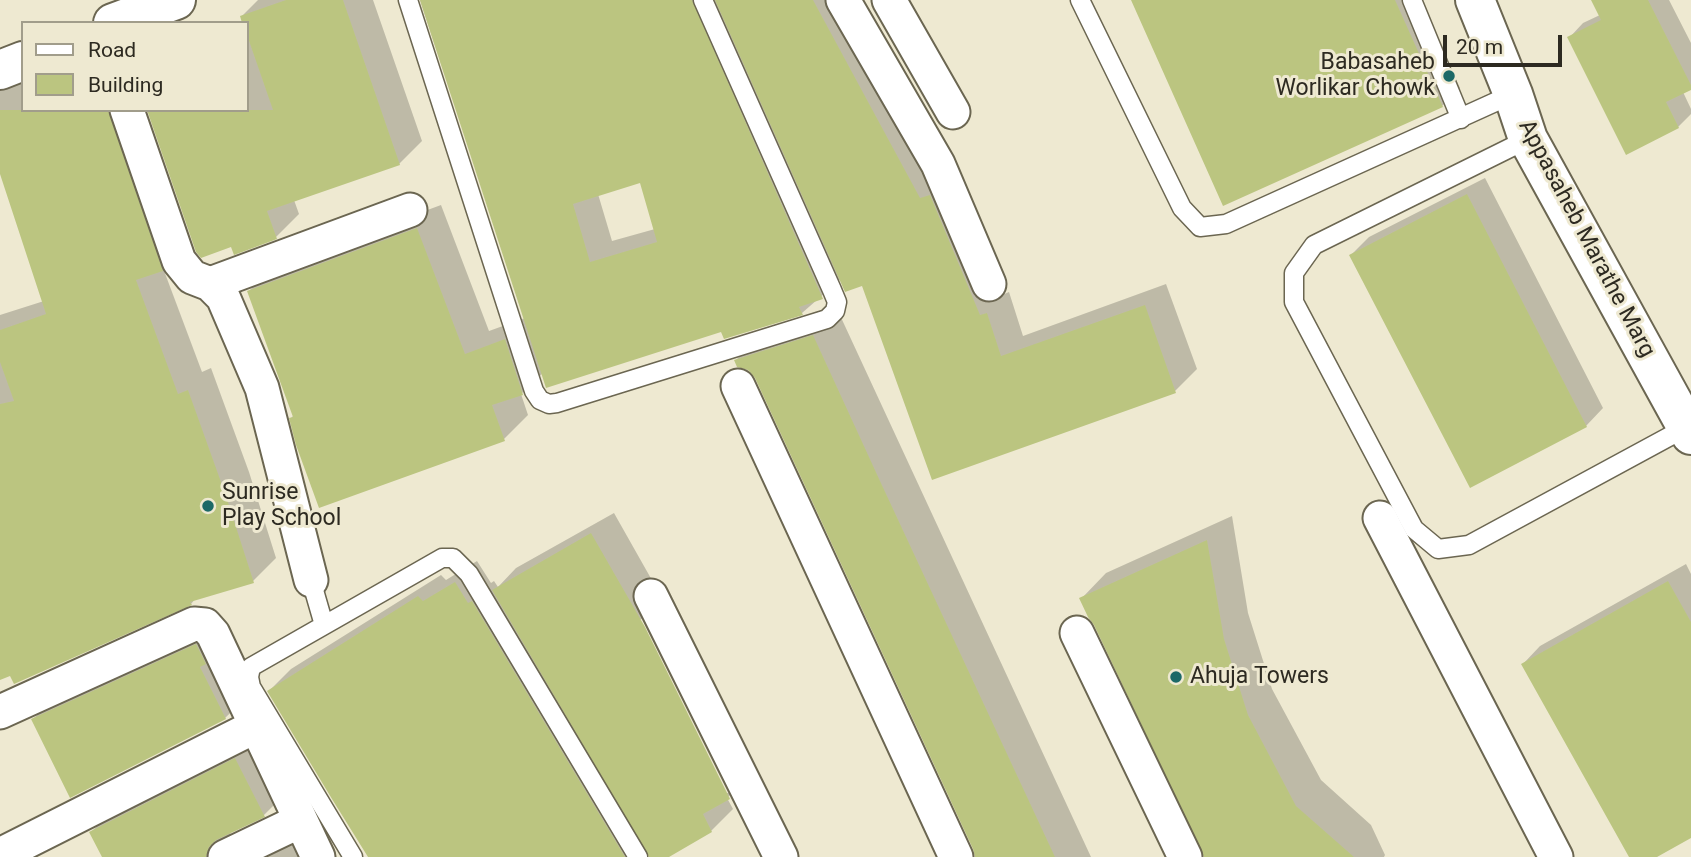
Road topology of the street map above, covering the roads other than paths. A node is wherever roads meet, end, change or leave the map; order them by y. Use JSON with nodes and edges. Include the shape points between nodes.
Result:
{"nodes":[{"id":1,"x":176,"y":0,"type":"edge"},
{"id":2,"x":408,"y":0,"type":"edge"},
{"id":3,"x":703,"y":0,"type":"edge"},
{"id":4,"x":843,"y":0,"type":"edge"},
{"id":5,"x":889,"y":0,"type":"edge"},
{"id":6,"x":1080,"y":0,"type":"edge"},
{"id":7,"x":1412,"y":0,"type":"edge"},
{"id":8,"x":1475,"y":0,"type":"edge"},
{"id":9,"x":118,"y":21,"type":"edge"},
{"id":10,"x":21,"y":62,"type":"edge"},
{"id":11,"x":0,"y":71,"type":"edge"},
{"id":12,"x":1513,"y":94,"type":"junction"},
{"id":13,"x":953,"y":111,"type":"dead end"},
{"id":14,"x":128,"y":112,"type":"edge"},
{"id":15,"x":1461,"y":119,"type":"junction"},
{"id":16,"x":1528,"y":139,"type":"junction"},
{"id":17,"x":410,"y":211,"type":"dead end"},
{"id":18,"x":210,"y":284,"type":"junction"},
{"id":19,"x":989,"y":284,"type":"dead end"},
{"id":20,"x":738,"y":386,"type":"dead end"},
{"id":21,"x":1689,"y":431,"type":"edge"},
{"id":22,"x":1380,"y":518,"type":"dead end"},
{"id":23,"x":311,"y":580,"type":"joint"},
{"id":24,"x":651,"y":596,"type":"dead end"},
{"id":25,"x":324,"y":625,"type":"junction"},
{"id":26,"x":1077,"y":633,"type":"dead end"},
{"id":27,"x":0,"y":712,"type":"edge"},
{"id":28,"x":256,"y":726,"type":"junction"},
{"id":29,"x":300,"y":821,"type":"junction"},
{"id":30,"x":5,"y":849,"type":"edge"},
{"id":31,"x":225,"y":857,"type":"edge"},
{"id":32,"x":318,"y":857,"type":"edge"},
{"id":33,"x":353,"y":857,"type":"edge"},
{"id":34,"x":638,"y":857,"type":"edge"},
{"id":35,"x":781,"y":857,"type":"edge"},
{"id":36,"x":956,"y":857,"type":"edge"},
{"id":37,"x":1185,"y":857,"type":"edge"},
{"id":38,"x":1556,"y":857,"type":"edge"}],
"edges":[{"from":1,"to":9,"type":"main road"},
{"from":2,"to":3,"type":"lane","via":[[534,391],[549,404],[827,319],[835,310],[832,290]]},
{"from":4,"to":19,"type":"street","via":[[938,164]]},
{"from":5,"to":13,"type":"street"},
{"from":6,"to":15,"type":"lane","via":[[1182,208],[1200,227],[1226,224]]},
{"from":7,"to":15,"type":"lane"},
{"from":8,"to":12,"type":"main road","name":"Appasaheb Marathe Marg"},
{"from":10,"to":11,"type":"main road"},
{"from":12,"to":15,"type":"lane"},
{"from":12,"to":16,"type":"main road","name":"Appasaheb Marathe Marg"},
{"from":14,"to":18,"type":"street","via":[[179,261],[192,277]]},
{"from":16,"to":21,"type":"main road","name":"Appasaheb Marathe Marg"},
{"from":16,"to":21,"type":"lane","via":[[1314,245],[1294,273],[1294,302],[1414,529],[1438,549],[1469,545]]},
{"from":17,"to":18,"type":"street"},
{"from":18,"to":23,"type":"street","via":[[223,297],[262,388]]},
{"from":20,"to":36,"type":"street"},
{"from":22,"to":38,"type":"street"},
{"from":23,"to":25,"type":"lane"},
{"from":24,"to":35,"type":"street"},
{"from":25,"to":33,"type":"lane","via":[[251,667],[249,677]]},
{"from":25,"to":34,"type":"lane","via":[[442,558],[453,558],[462,565]]},
{"from":26,"to":37,"type":"street"},
{"from":27,"to":28,"type":"street","via":[[194,624],[205,625],[213,634]]},
{"from":28,"to":29,"type":"street"},
{"from":28,"to":30,"type":"street"},
{"from":29,"to":31,"type":"street"},
{"from":29,"to":32,"type":"street"}]}
